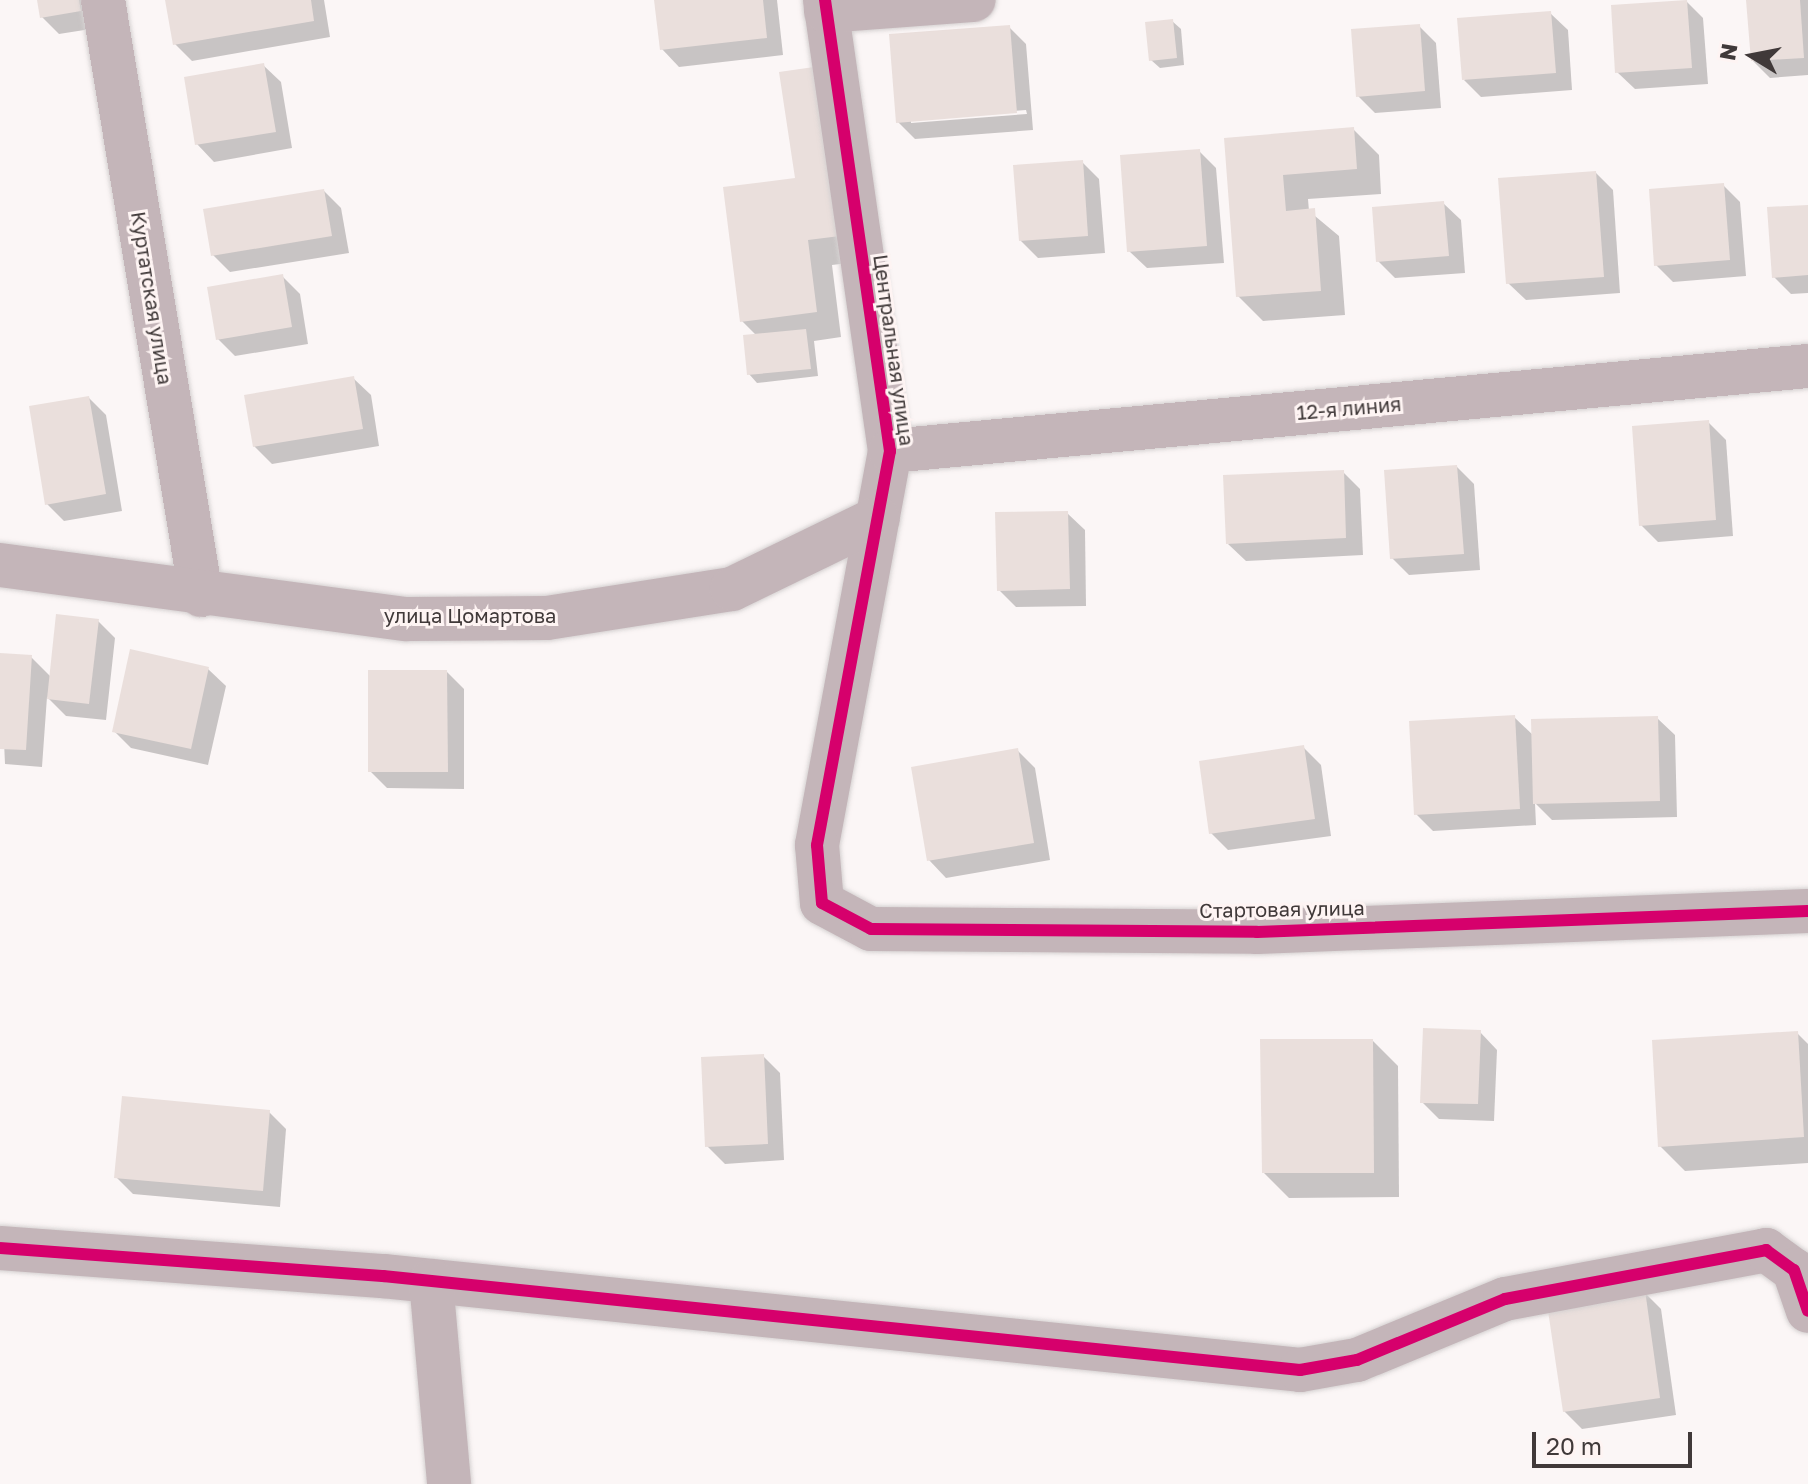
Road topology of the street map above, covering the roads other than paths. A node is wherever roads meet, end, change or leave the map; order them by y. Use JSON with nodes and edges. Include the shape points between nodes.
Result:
{"nodes":[{"id":1,"x":103,"y":0,"type":"edge"},
{"id":2,"x":974,"y":0,"type":"edge"},
{"id":3,"x":826,"y":6,"type":"edge"},
{"id":4,"x":1808,"y":366,"type":"edge"},
{"id":5,"x":890,"y":451,"type":"junction"},
{"id":6,"x":878,"y":518,"type":"junction"},
{"id":7,"x":0,"y":565,"type":"edge"},
{"id":8,"x":201,"y":595,"type":"junction"},
{"id":9,"x":817,"y":845,"type":"joint"},
{"id":10,"x":1808,"y":911,"type":"edge"},
{"id":11,"x":0,"y":1248,"type":"edge"},
{"id":12,"x":431,"y":1281,"type":"junction"},
{"id":13,"x":1808,"y":1311,"type":"edge"},
{"id":14,"x":449,"y":1484,"type":"edge"}],
"edges":[{"from":1,"to":8,"type":"street","name":"Куртатская улица"},
{"from":2,"to":3,"type":"street"},
{"from":3,"to":5,"type":"street","name":"Центральная улица"},
{"from":4,"to":5,"type":"street","name":"12-я линия"},
{"from":5,"to":6,"type":"street","name":"Центральная улица"},
{"from":6,"to":8,"type":"street","name":"улица Цомартова","via":[[732,589],[547,618],[407,619]]},
{"from":6,"to":9,"type":"street","name":"Центральная улица"},
{"from":7,"to":8,"type":"street","name":"улица Цомартова"},
{"from":9,"to":10,"type":"street","name":"Стартовая улица","via":[[822,903],[871,929],[1257,932]]},
{"from":11,"to":12,"type":"street"},
{"from":12,"to":13,"type":"street","via":[[1300,1370],[1357,1360],[1505,1299],[1766,1250],[1794,1270]]},
{"from":12,"to":14,"type":"street"}]}
